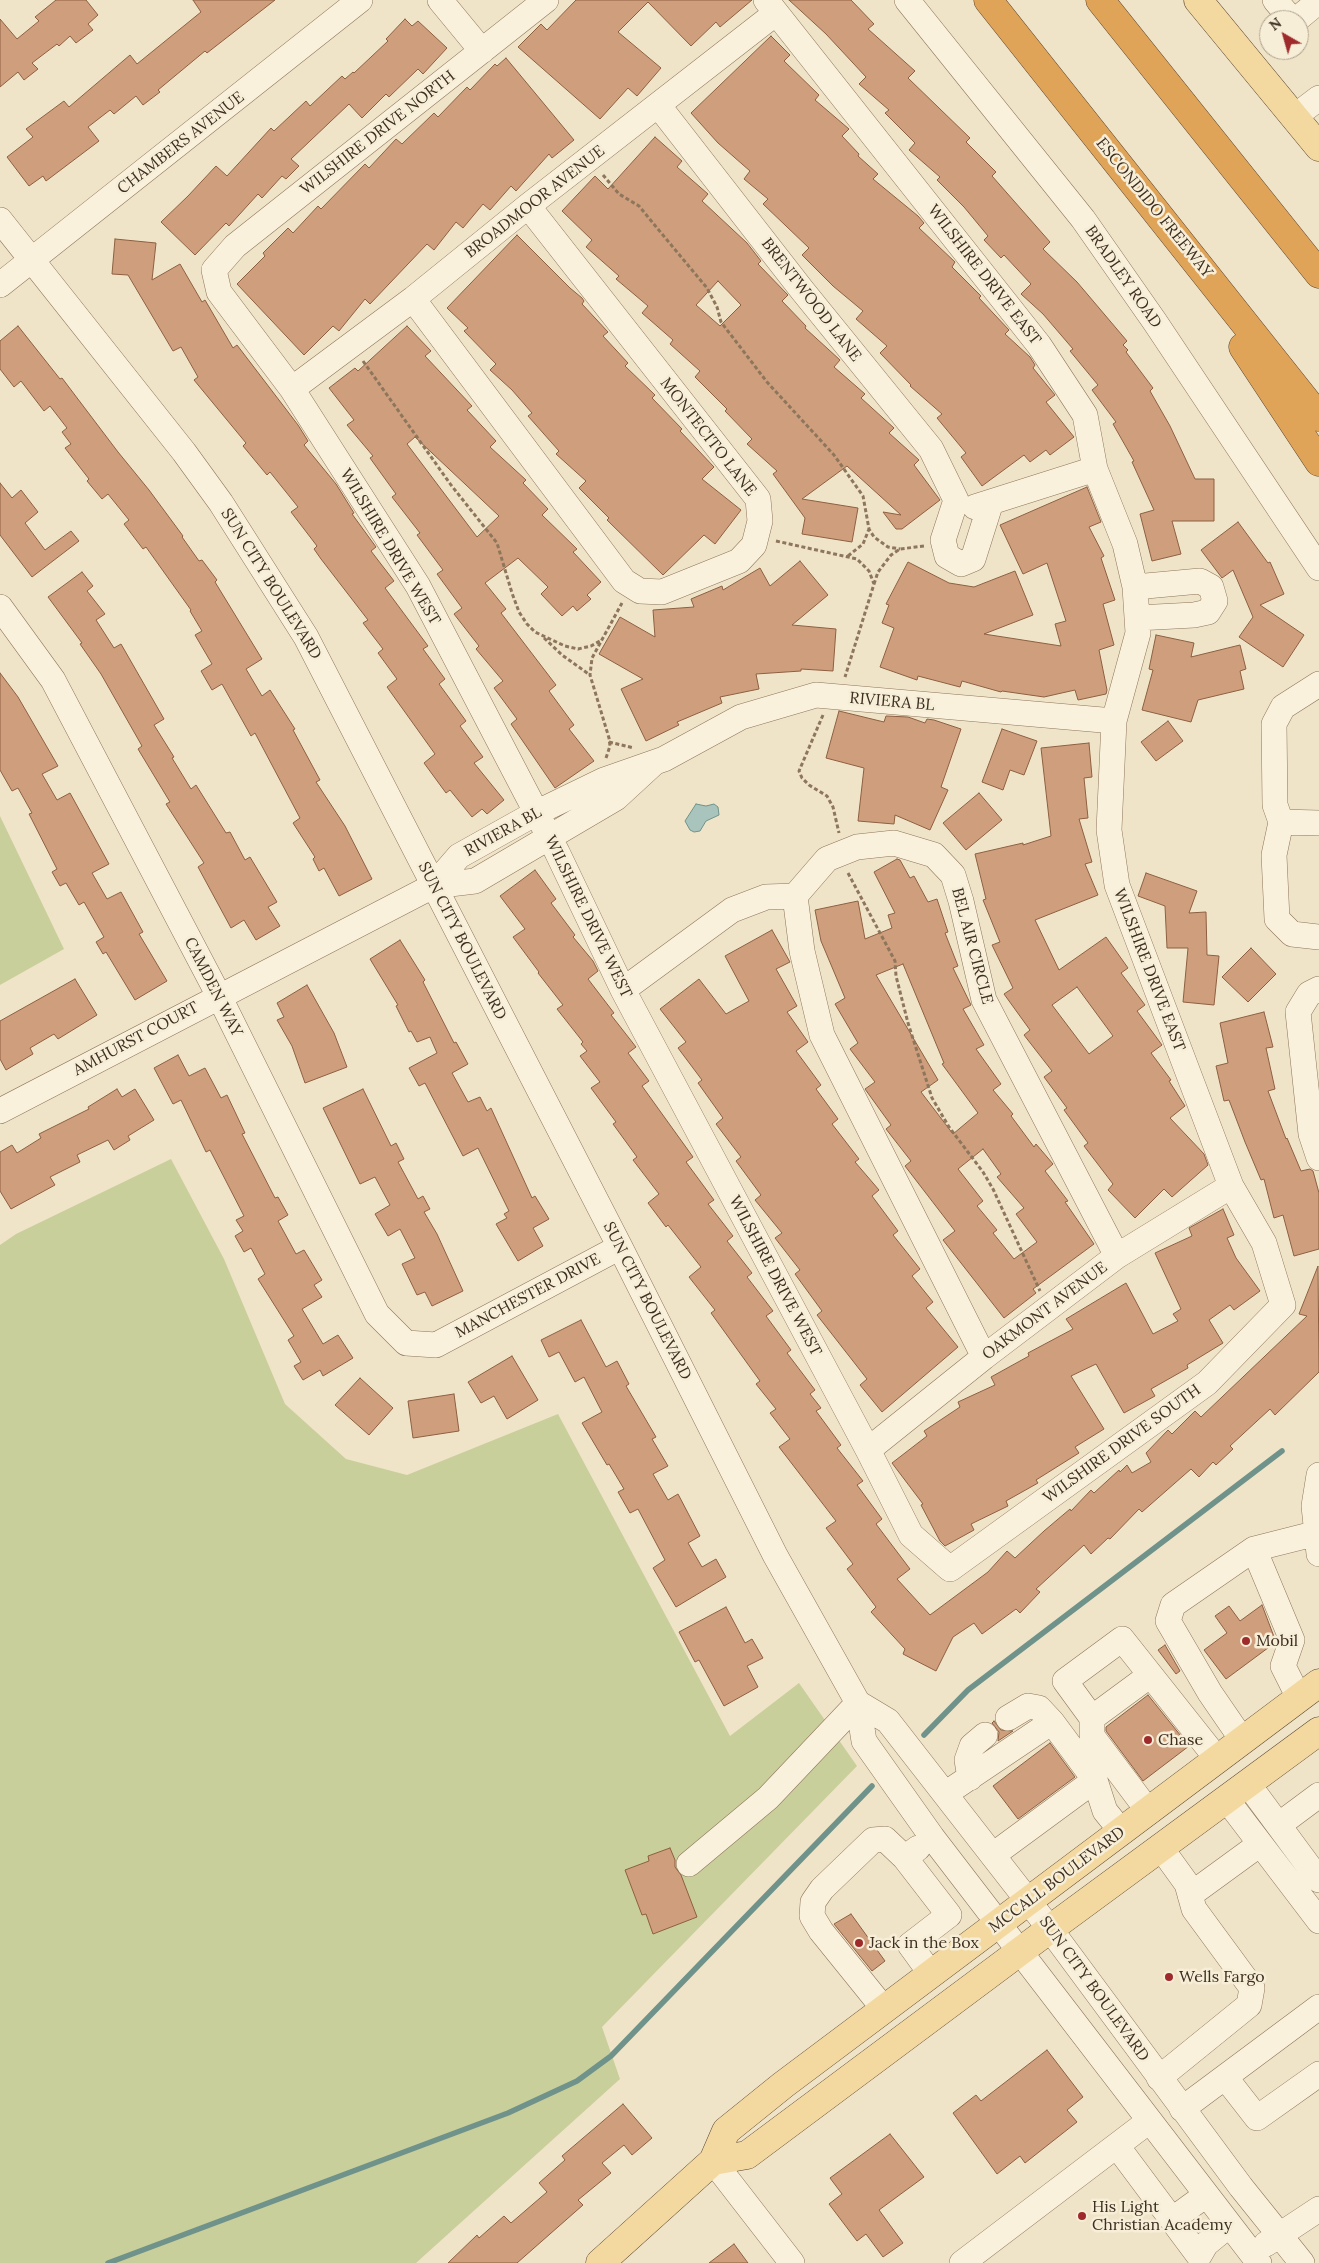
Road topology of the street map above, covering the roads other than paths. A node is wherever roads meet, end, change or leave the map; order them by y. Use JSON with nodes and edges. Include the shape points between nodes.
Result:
{"nodes":[{"id":1,"x":360,"y":0,"type":"edge"},
{"id":2,"x":440,"y":0,"type":"edge"},
{"id":3,"x":546,"y":0,"type":"edge"},
{"id":4,"x":907,"y":0,"type":"edge"},
{"id":5,"x":988,"y":0,"type":"edge"},
{"id":6,"x":1100,"y":0,"type":"edge"},
{"id":7,"x":1198,"y":0,"type":"edge"},
{"id":8,"x":1275,"y":0,"type":"edge"},
{"id":9,"x":1319,"y":1,"type":"edge"},
{"id":10,"x":771,"y":6,"type":"edge"},
{"id":11,"x":1284,"y":10,"type":"edge"},
{"id":12,"x":1308,"y":10,"type":"edge"},
{"id":13,"x":482,"y":51,"type":"junction"},
{"id":14,"x":1319,"y":98,"type":"edge"},
{"id":15,"x":658,"y":105,"type":"junction"},
{"id":16,"x":1294,"y":117,"type":"junction"},
{"id":17,"x":1319,"y":147,"type":"edge"},
{"id":18,"x":1231,"y":164,"type":"junction"},
{"id":19,"x":528,"y":206,"type":"junction"},
{"id":20,"x":0,"y":220,"type":"edge"},
{"id":21,"x":1319,"y":258,"type":"edge"},
{"id":22,"x":31,"y":260,"type":"junction"},
{"id":23,"x":214,"y":270,"type":"joint"},
{"id":24,"x":1319,"y":274,"type":"edge"},
{"id":25,"x":0,"y":285,"type":"edge"},
{"id":26,"x":1217,"y":286,"type":"junction"},
{"id":27,"x":413,"y":299,"type":"junction"},
{"id":28,"x":292,"y":389,"type":"junction"},
{"id":29,"x":1319,"y":417,"type":"edge"},
{"id":30,"x":1319,"y":462,"type":"edge"},
{"id":31,"x":1095,"y":469,"type":"junction"},
{"id":32,"x":956,"y":500,"type":"junction"},
{"id":33,"x":991,"y":502,"type":"junction"},
{"id":34,"x":1319,"y":568,"type":"edge"},
{"id":35,"x":1135,"y":587,"type":"junction"},
{"id":36,"x":0,"y":607,"type":"edge"},
{"id":37,"x":1137,"y":618,"type":"junction"},
{"id":38,"x":1319,"y":684,"type":"edge"},
{"id":39,"x":1114,"y":721,"type":"junction"},
{"id":40,"x":654,"y":763,"type":"junction"},
{"id":41,"x":536,"y":814,"type":"junction"},
{"id":42,"x":1281,"y":822,"type":"junction"},
{"id":43,"x":1319,"y":823,"type":"edge"},
{"id":44,"x":549,"y":838,"type":"junction"},
{"id":45,"x":433,"y":886,"type":"junction"},
{"id":46,"x":795,"y":896,"type":"junction"},
{"id":47,"x":1319,"y":937,"type":"edge"},
{"id":48,"x":1319,"y":989,"type":"edge"},
{"id":49,"x":623,"y":990,"type":"junction"},
{"id":50,"x":218,"y":996,"type":"junction"},
{"id":51,"x":0,"y":1111,"type":"edge"},
{"id":52,"x":1319,"y":1158,"type":"edge"},
{"id":53,"x":1231,"y":1186,"type":"junction"},
{"id":54,"x":620,"y":1247,"type":"junction"},
{"id":55,"x":1117,"y":1256,"type":"junction"},
{"id":56,"x":1283,"y":1305,"type":"joint"},
{"id":57,"x":436,"y":1345,"type":"joint"},
{"id":58,"x":984,"y":1357,"type":"junction"},
{"id":59,"x":868,"y":1450,"type":"junction"},
{"id":60,"x":1319,"y":1475,"type":"edge"},
{"id":61,"x":1318,"y":1543,"type":"edge"},
{"id":62,"x":1254,"y":1549,"type":"junction"},
{"id":63,"x":950,"y":1569,"type":"joint"},
{"id":64,"x":1150,"y":1676,"type":"junction"},
{"id":65,"x":1309,"y":1691,"type":"edge"},
{"id":66,"x":858,"y":1703,"type":"junction"},
{"id":67,"x":1008,"y":1718,"type":"dead end"},
{"id":68,"x":1092,"y":1718,"type":"junction"},
{"id":69,"x":1052,"y":1722,"type":"junction"},
{"id":70,"x":1319,"y":1731,"type":"edge"},
{"id":71,"x":985,"y":1736,"type":"dead end"},
{"id":72,"x":1243,"y":1741,"type":"junction"},
{"id":73,"x":1218,"y":1760,"type":"junction"},
{"id":74,"x":970,"y":1778,"type":"junction"},
{"id":75,"x":1096,"y":1780,"type":"junction"},
{"id":76,"x":1248,"y":1784,"type":"junction"},
{"id":77,"x":946,"y":1794,"type":"junction"},
{"id":78,"x":1319,"y":1796,"type":"edge"},
{"id":79,"x":1227,"y":1800,"type":"junction"},
{"id":80,"x":1149,"y":1812,"type":"junction"},
{"id":81,"x":1280,"y":1824,"type":"junction"},
{"id":82,"x":1122,"y":1832,"type":"junction"},
{"id":83,"x":932,"y":1837,"type":"junction"},
{"id":84,"x":1260,"y":1844,"type":"junction"},
{"id":85,"x":1161,"y":1848,"type":"junction"},
{"id":86,"x":993,"y":1855,"type":"junction"},
{"id":87,"x":905,"y":1858,"type":"junction"},
{"id":88,"x":689,"y":1864,"type":"dead end"},
{"id":89,"x":1319,"y":1880,"type":"edge"},
{"id":90,"x":1190,"y":1895,"type":"junction"},
{"id":91,"x":1029,"y":1901,"type":"junction"},
{"id":92,"x":1319,"y":1921,"type":"edge"},
{"id":93,"x":999,"y":1924,"type":"junction"},
{"id":94,"x":1050,"y":1929,"type":"junction"},
{"id":95,"x":1019,"y":1952,"type":"junction"},
{"id":96,"x":931,"y":1974,"type":"junction"},
{"id":97,"x":1319,"y":2007,"type":"edge"},
{"id":98,"x":884,"y":2009,"type":"junction"},
{"id":99,"x":1319,"y":2074,"type":"edge"},
{"id":100,"x":1225,"y":2077,"type":"junction"},
{"id":101,"x":1159,"y":2078,"type":"junction"},
{"id":102,"x":1182,"y":2109,"type":"junction"},
{"id":103,"x":1150,"y":2121,"type":"junction"},
{"id":104,"x":1118,"y":2146,"type":"junction"},
{"id":105,"x":713,"y":2161,"type":"junction"},
{"id":106,"x":1206,"y":2195,"type":"junction"},
{"id":107,"x":1319,"y":2209,"type":"edge"},
{"id":108,"x":1173,"y":2219,"type":"junction"},
{"id":109,"x":1229,"y":2225,"type":"junction"},
{"id":110,"x":1279,"y":2236,"type":"junction"},
{"id":111,"x":1253,"y":2259,"type":"edge"},
{"id":112,"x":600,"y":2263,"type":"edge"},
{"id":113,"x":792,"y":2263,"type":"edge"},
{"id":114,"x":962,"y":2263,"type":"edge"},
{"id":115,"x":1302,"y":2263,"type":"edge"}],
"edges":[{"from":1,"to":22,"type":"street","name":"CHAMBERS AVENUE"},
{"from":2,"to":13,"type":"street"},
{"from":3,"to":13,"type":"street","name":"WILSHIRE DRIVE NORTH"},
{"from":4,"to":34,"type":"street","name":"BRADLEY ROAD","via":[[1084,219]]},
{"from":5,"to":26,"type":"highway","name":"ESCONDIDO FREEWAY"},
{"from":6,"to":18,"type":"highway"},
{"from":7,"to":16,"type":"main road"},
{"from":8,"to":11,"type":"street"},
{"from":9,"to":12,"type":"street"},
{"from":10,"to":15,"type":"street","name":"BROADMOOR AVENUE"},
{"from":10,"to":31,"type":"street","name":"WILSHIRE DRIVE EAST","via":[[1039,345],[1085,415]]},
{"from":13,"to":23,"type":"street","name":"WILSHIRE DRIVE NORTH","via":[[235,246]]},
{"from":14,"to":16,"type":"street"},
{"from":15,"to":19,"type":"street","name":"BROADMOOR AVENUE"},
{"from":15,"to":32,"type":"street","name":"BRENTWOOD LANE","via":[[931,450]]},
{"from":16,"to":17,"type":"main road"},
{"from":18,"to":21,"type":"highway"},
{"from":18,"to":24,"type":"highway"},
{"from":19,"to":27,"type":"street","name":"BROADMOOR AVENUE"},
{"from":19,"to":27,"type":"street","name":"MONTECITO LANE","via":[[758,499],[760,521],[754,544],[739,561],[662,592],[640,591],[624,581]]},
{"from":20,"to":22,"type":"street","name":"SUN CITY BOULEVARD"},
{"from":22,"to":25,"type":"street","name":"CHAMBERS AVENUE"},
{"from":22,"to":45,"type":"street","name":"SUN CITY BOULEVARD","via":[[221,503],[306,637]]},
{"from":23,"to":28,"type":"street","name":"WILSHIRE DRIVE WEST","via":[[219,292]]},
{"from":26,"to":29,"type":"highway","name":"ESCONDIDO FREEWAY"},
{"from":26,"to":30,"type":"highway","via":[[1229,326]]},
{"from":27,"to":28,"type":"street","name":"BROADMOOR AVENUE"},
{"from":28,"to":41,"type":"street","name":"WILSHIRE DRIVE WEST","via":[[418,586]]},
{"from":31,"to":33,"type":"street"},
{"from":31,"to":35,"type":"street","name":"WILSHIRE DRIVE EAST","via":[[1124,544]]},
{"from":32,"to":33,"type":"street","via":[[974,507]]},
{"from":32,"to":33,"type":"street","via":[[943,540],[947,556],[961,564],[973,559]]},
{"from":35,"to":37,"type":"street","name":"WILSHIRE DRIVE EAST"},
{"from":35,"to":37,"type":"street","via":[[1200,581],[1211,587],[1214,601],[1208,612]]},
{"from":36,"to":50,"type":"street","name":"CAMDEN WAY","via":[[53,680]]},
{"from":37,"to":39,"type":"street","name":"WILSHIRE DRIVE EAST","via":[[1138,633]]},
{"from":38,"to":42,"type":"street","via":[[1283,707],[1274,724],[1275,805]]},
{"from":39,"to":40,"type":"street","name":"RIVIERA BL","via":[[816,695],[741,717]]},
{"from":39,"to":53,"type":"street","name":"WILSHIRE DRIVE EAST","via":[[1109,830],[1116,885]]},
{"from":40,"to":41,"type":"street","name":"RIVIERA BL","via":[[611,778]]},
{"from":40,"to":44,"type":"street","name":"RIVIERA BL","via":[[616,798]]},
{"from":41,"to":44,"type":"street","name":"WILSHIRE DRIVE WEST"},
{"from":41,"to":45,"type":"street","name":"RIVIERA BL","via":[[459,856]]},
{"from":42,"to":43,"type":"street"},
{"from":42,"to":47,"type":"street","via":[[1274,855],[1277,919],[1292,934]]},
{"from":44,"to":45,"type":"street","name":"RIVIERA BL","via":[[475,881]]},
{"from":44,"to":49,"type":"street","name":"WILSHIRE DRIVE WEST"},
{"from":45,"to":50,"type":"street","name":"AMHURST COURT"},
{"from":45,"to":54,"type":"street","name":"SUN CITY BOULEVARD"},
{"from":46,"to":49,"type":"street","via":[[766,896],[732,910]]},
{"from":46,"to":55,"type":"street","name":"BEL AIR CIRCLE","via":[[827,859],[857,848],[894,843],[934,855],[953,875],[984,1000]]},
{"from":46,"to":58,"type":"street","via":[[802,951],[822,1035]]},
{"from":48,"to":52,"type":"street","via":[[1309,994],[1298,1012],[1311,1134]]},
{"from":49,"to":59,"type":"street","name":"WILSHIRE DRIVE WEST"},
{"from":50,"to":51,"type":"street","name":"AMHURST COURT"},
{"from":50,"to":57,"type":"street","name":"CAMDEN WAY","via":[[377,1314],[406,1343]]},
{"from":53,"to":55,"type":"street","name":"OAKMONT AVENUE"},
{"from":53,"to":56,"type":"street","name":"WILSHIRE DRIVE EAST","via":[[1264,1243]]},
{"from":54,"to":57,"type":"street","name":"MANCHESTER DRIVE"},
{"from":54,"to":66,"type":"street","name":"SUN CITY BOULEVARD","via":[[775,1555]]},
{"from":55,"to":58,"type":"street","name":"OAKMONT AVENUE"},
{"from":56,"to":63,"type":"street","name":"WILSHIRE DRIVE SOUTH","via":[[1207,1383]]},
{"from":58,"to":59,"type":"street","name":"OAKMONT AVENUE"},
{"from":59,"to":63,"type":"street","name":"WILSHIRE DRIVE WEST","via":[[911,1535]]},
{"from":60,"to":61,"type":"street","via":[[1314,1506]]},
{"from":61,"to":62,"type":"street"},
{"from":62,"to":65,"type":"street","via":[[1292,1640],[1283,1666]]},
{"from":62,"to":72,"type":"street","via":[[1172,1605],[1168,1621],[1210,1693]]},
{"from":64,"to":68,"type":"street"},
{"from":64,"to":68,"type":"street","via":[[1122,1640],[1065,1681]]},
{"from":64,"to":73,"type":"street"},
{"from":65,"to":72,"type":"main road","name":"MCCALL BOULEVARD"},
{"from":66,"to":77,"type":"street","name":"SUN CITY BOULEVARD","via":[[888,1721]]},
{"from":66,"to":83,"type":"street","name":"SUN CITY BOULEVARD","via":[[864,1741]]},
{"from":66,"to":88,"type":"street","via":[[768,1798]]},
{"from":67,"to":69,"type":"street","via":[[1028,1706],[1039,1708]]},
{"from":68,"to":80,"type":"street","via":[[1092,1736]]},
{"from":69,"to":74,"type":"street"},
{"from":69,"to":75,"type":"street"},
{"from":70,"to":76,"type":"main road"},
{"from":71,"to":74,"type":"street","via":[[972,1746],[967,1760]]},
{"from":72,"to":73,"type":"main road","name":"MCCALL BOULEVARD"},
{"from":73,"to":80,"type":"main road","name":"MCCALL BOULEVARD"},
{"from":74,"to":77,"type":"street"},
{"from":75,"to":82,"type":"street","via":[[1106,1811]]},
{"from":75,"to":86,"type":"street"},
{"from":76,"to":79,"type":"main road"},
{"from":76,"to":81,"type":"street"},
{"from":77,"to":86,"type":"street","name":"SUN CITY BOULEVARD"},
{"from":78,"to":81,"type":"street"},
{"from":79,"to":84,"type":"street"},
{"from":79,"to":85,"type":"main road"},
{"from":80,"to":82,"type":"main road","name":"MCCALL BOULEVARD"},
{"from":81,"to":89,"type":"street"},
{"from":82,"to":91,"type":"main road","name":"MCCALL BOULEVARD"},
{"from":83,"to":87,"type":"street"},
{"from":83,"to":93,"type":"street","name":"SUN CITY BOULEVARD"},
{"from":84,"to":90,"type":"street"},
{"from":84,"to":92,"type":"street"},
{"from":85,"to":90,"type":"street","via":[[1187,1884]]},
{"from":85,"to":94,"type":"main road"},
{"from":86,"to":91,"type":"street","name":"SUN CITY BOULEVARD"},
{"from":87,"to":96,"type":"street","via":[[949,1915],[910,1945]]},
{"from":87,"to":98,"type":"street","via":[[885,1839],[873,1840],[813,1902],[812,1916],[821,1931]]},
{"from":90,"to":101,"type":"street","via":[[1194,1909],[1252,1988],[1249,2005]]},
{"from":91,"to":93,"type":"main road","name":"MCCALL BOULEVARD"},
{"from":91,"to":94,"type":"street","name":"SUN CITY BOULEVARD"},
{"from":93,"to":95,"type":"street","name":"SUN CITY BOULEVARD"},
{"from":93,"to":96,"type":"main road","name":"MCCALL BOULEVARD"},
{"from":94,"to":95,"type":"main road"},
{"from":94,"to":101,"type":"street","name":"SUN CITY BOULEVARD"},
{"from":95,"to":103,"type":"street","name":"SUN CITY BOULEVARD"},
{"from":95,"to":105,"type":"main road","via":[[747,2155]]},
{"from":96,"to":98,"type":"main road","name":"MCCALL BOULEVARD"},
{"from":97,"to":100,"type":"street"},
{"from":98,"to":105,"type":"main road","name":"MCCALL BOULEVARD","via":[[726,2131]]},
{"from":99,"to":100,"type":"street","via":[[1257,2118]]},
{"from":100,"to":102,"type":"street"},
{"from":101,"to":102,"type":"street","name":"SUN CITY BOULEVARD"},
{"from":102,"to":110,"type":"street","name":"SUN CITY BOULEVARD"},
{"from":103,"to":104,"type":"street"},
{"from":103,"to":106,"type":"street","name":"SUN CITY BOULEVARD"},
{"from":104,"to":108,"type":"street"},
{"from":104,"to":114,"type":"street"},
{"from":105,"to":112,"type":"main road","name":"MCCALL BOULEVARD"},
{"from":105,"to":113,"type":"street"},
{"from":106,"to":108,"type":"street"},
{"from":106,"to":109,"type":"street","name":"SUN CITY BOULEVARD"},
{"from":107,"to":110,"type":"street"},
{"from":108,"to":109,"type":"street","via":[[1199,2256],[1206,2244]]},
{"from":109,"to":111,"type":"street","name":"SUN CITY BOULEVARD"},
{"from":110,"to":111,"type":"street"},
{"from":110,"to":115,"type":"street","name":"SUN CITY BOULEVARD"}]}
